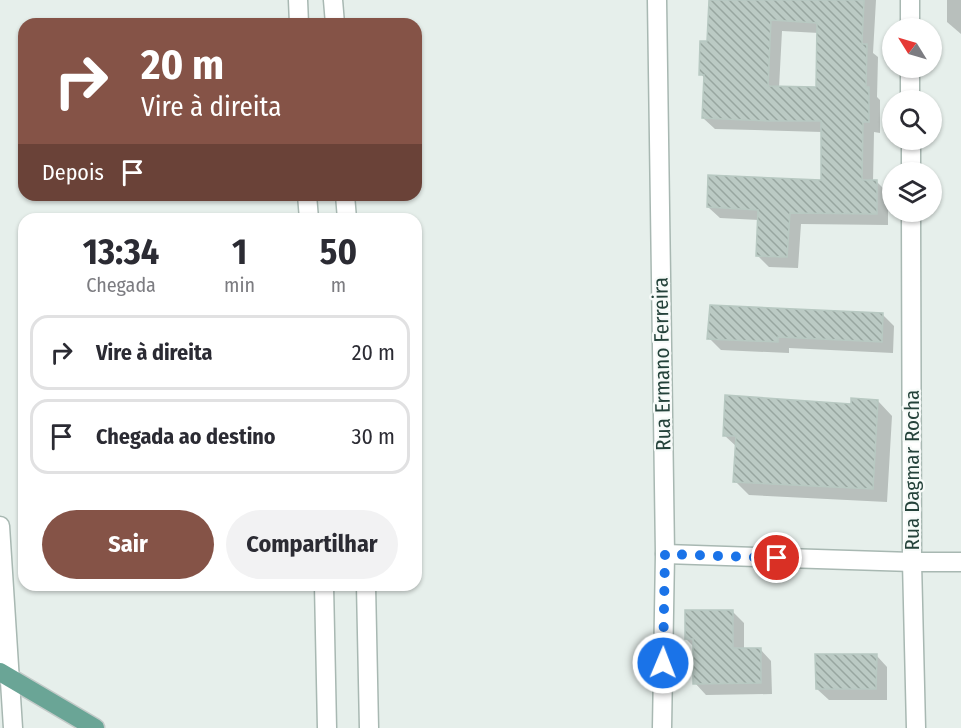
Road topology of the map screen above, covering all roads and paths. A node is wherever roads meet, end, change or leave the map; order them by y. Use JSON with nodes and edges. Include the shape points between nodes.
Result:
{"nodes":[{"id":1,"x":298,"y":0,"type":"edge"},
{"id":2,"x":333,"y":0,"type":"edge"},
{"id":3,"x":657,"y":0,"type":"edge"},
{"id":4,"x":910,"y":0,"type":"edge"},
{"id":5,"x":299,"y":18,"type":"edge"},
{"id":6,"x":334,"y":18,"type":"edge"},
{"id":7,"x":910,"y":18,"type":"edge"},
{"id":8,"x":911,"y":222,"type":"edge"},
{"id":9,"x":0,"y":526,"type":"edge"},
{"id":10,"x":665,"y":554,"type":"junction"},
{"id":11,"x":912,"y":562,"type":"junction"},
{"id":12,"x":961,"y":562,"type":"edge"},
{"id":13,"x":324,"y":591,"type":"edge"},
{"id":14,"x":366,"y":591,"type":"edge"},
{"id":15,"x":5,"y":675,"type":"edge"},
{"id":16,"x":13,"y":728,"type":"edge"},
{"id":17,"x":95,"y":728,"type":"edge"},
{"id":18,"x":327,"y":728,"type":"edge"},
{"id":19,"x":369,"y":728,"type":"edge"},
{"id":20,"x":662,"y":728,"type":"edge"},
{"id":21,"x":916,"y":728,"type":"edge"}],
"edges":[{"from":1,"to":5,"type":"street"},
{"from":2,"to":6,"type":"street"},
{"from":3,"to":10,"type":"street","name":"Rua Ermano Ferreira"},
{"from":4,"to":7,"type":"street"},
{"from":8,"to":11,"type":"street","name":"Rua Dagmar Rocha"},
{"from":9,"to":15,"type":"street"},
{"from":10,"to":11,"type":"street"},
{"from":10,"to":20,"type":"street","name":"Rua Ermano Ferreira"},
{"from":11,"to":12,"type":"street"},
{"from":11,"to":21,"type":"street","name":"Rua Dagmar Rocha"},
{"from":13,"to":18,"type":"street"},
{"from":14,"to":19,"type":"street"},
{"from":15,"to":16,"type":"street"},
{"from":15,"to":17,"type":"main road"}]}
